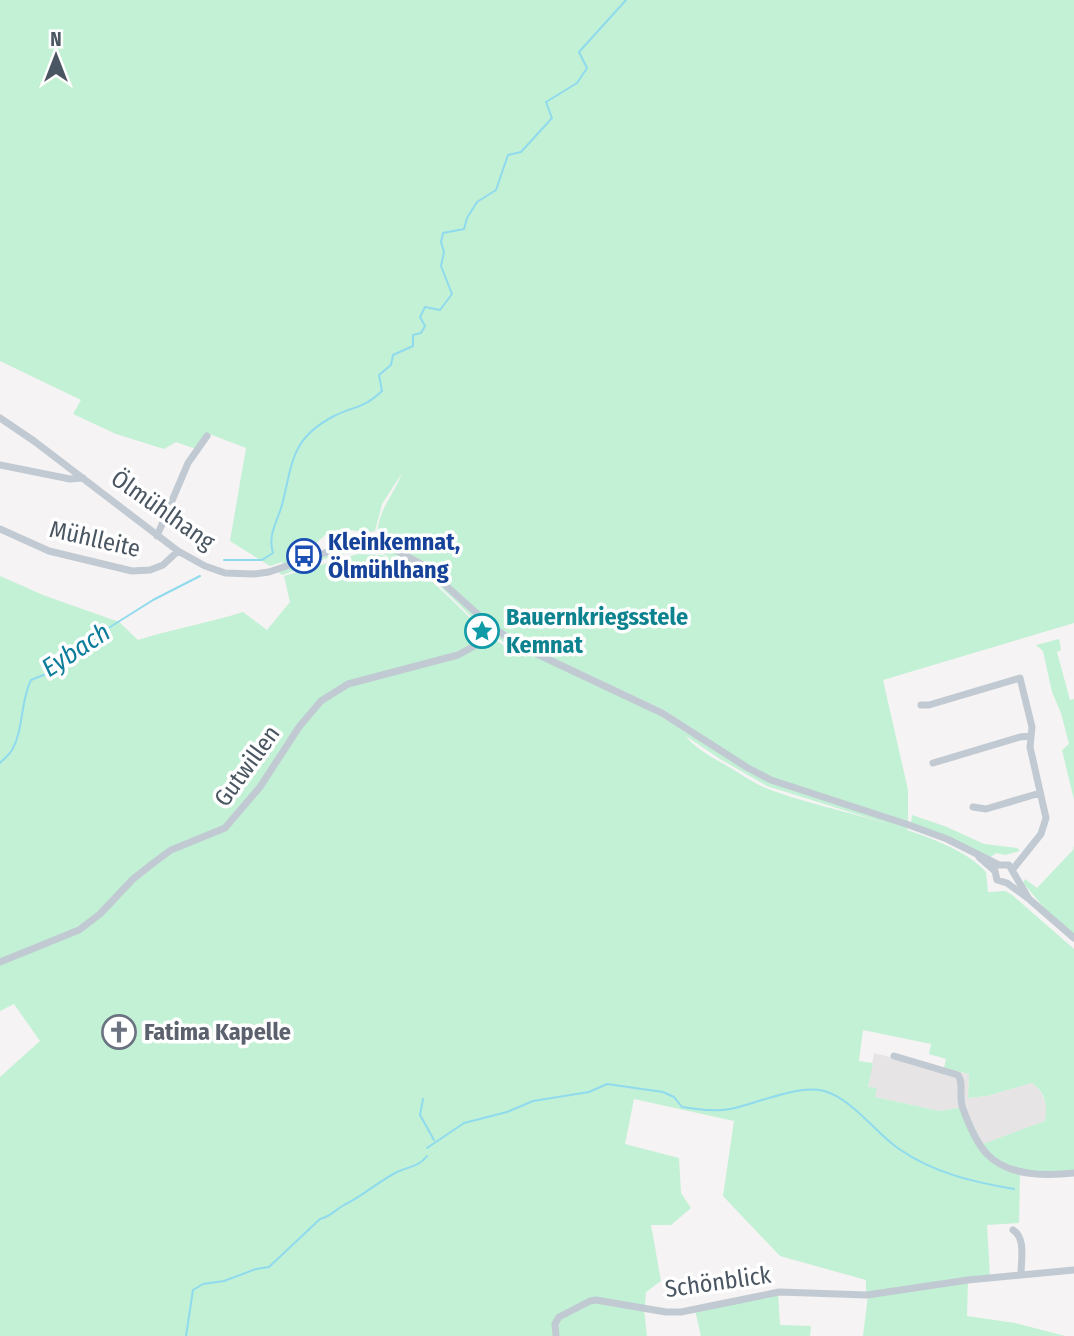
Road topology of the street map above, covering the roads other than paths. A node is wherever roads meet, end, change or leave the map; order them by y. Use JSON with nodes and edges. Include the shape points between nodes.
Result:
{"nodes":[{"id":1,"x":0,"y":418,"type":"edge"},
{"id":2,"x":207,"y":436,"type":"dead end"},
{"id":3,"x":0,"y":465,"type":"edge"},
{"id":4,"x":83,"y":478,"type":"junction"},
{"id":5,"x":0,"y":529,"type":"edge"},
{"id":6,"x":157,"y":536,"type":"junction"},
{"id":7,"x":178,"y":551,"type":"junction"},
{"id":8,"x":492,"y":627,"type":"junction"},
{"id":9,"x":921,"y":705,"type":"dead end"},
{"id":10,"x":1031,"y":736,"type":"junction"},
{"id":11,"x":933,"y":763,"type":"dead end"},
{"id":12,"x":1040,"y":793,"type":"junction"},
{"id":13,"x":972,"y":807,"type":"dead end"},
{"id":14,"x":1006,"y":869,"type":"junction"},
{"id":15,"x":1007,"y":883,"type":"junction"},
{"id":16,"x":1029,"y":899,"type":"junction"},
{"id":17,"x":1074,"y":938,"type":"edge"},
{"id":18,"x":0,"y":962,"type":"edge"},
{"id":19,"x":894,"y":1056,"type":"dead end"},
{"id":20,"x":1074,"y":1173,"type":"edge"},
{"id":21,"x":1013,"y":1230,"type":"dead end"},
{"id":22,"x":1074,"y":1270,"type":"edge"},
{"id":23,"x":1021,"y":1274,"type":"junction"},
{"id":24,"x":556,"y":1336,"type":"edge"}],
"edges":[{"from":1,"to":4,"type":"street","name":"Ölmühlhang"},
{"from":2,"to":6,"type":"street","via":[[188,463]]},
{"from":3,"to":4,"type":"street","name":"Ölmühlhang"},
{"from":4,"to":6,"type":"street","name":"Ölmühlhang"},
{"from":5,"to":7,"type":"street","name":"Mühlleite","via":[[74,559],[132,570],[156,568]]},
{"from":6,"to":7,"type":"street","name":"Ölmühlhang"},
{"from":7,"to":8,"type":"street","name":"Ölmühlhang","via":[[205,566],[241,575],[269,572],[342,547],[390,547],[424,565]]},
{"from":8,"to":14,"type":"street","name":"Ölmühlhang","via":[[522,647],[662,713],[771,780],[947,839]]},
{"from":8,"to":18,"type":"street","name":"Gutwillen","via":[[480,643],[458,655],[373,676],[333,693],[311,711],[260,787],[225,828],[156,860],[79,930]]},
{"from":9,"to":10,"type":"street","via":[[1020,678]]},
{"from":10,"to":11,"type":"street"},
{"from":10,"to":12,"type":"street"},
{"from":12,"to":13,"type":"street","via":[[986,809]]},
{"from":12,"to":14,"type":"street","via":[[1045,826],[1020,862]]},
{"from":14,"to":15,"type":"street"},
{"from":14,"to":15,"type":"street","via":[[997,880]]},
{"from":14,"to":16,"type":"street"},
{"from":15,"to":16,"type":"street"},
{"from":16,"to":17,"type":"street"},
{"from":19,"to":20,"type":"street","via":[[958,1075],[961,1104],[986,1153],[996,1162],[1053,1176]]},
{"from":21,"to":23,"type":"street","via":[[1021,1240]]},
{"from":22,"to":23,"type":"street"},
{"from":23,"to":24,"type":"street","name":"Schönblick","via":[[867,1295],[779,1292],[681,1312],[596,1300],[559,1317]]}]}
